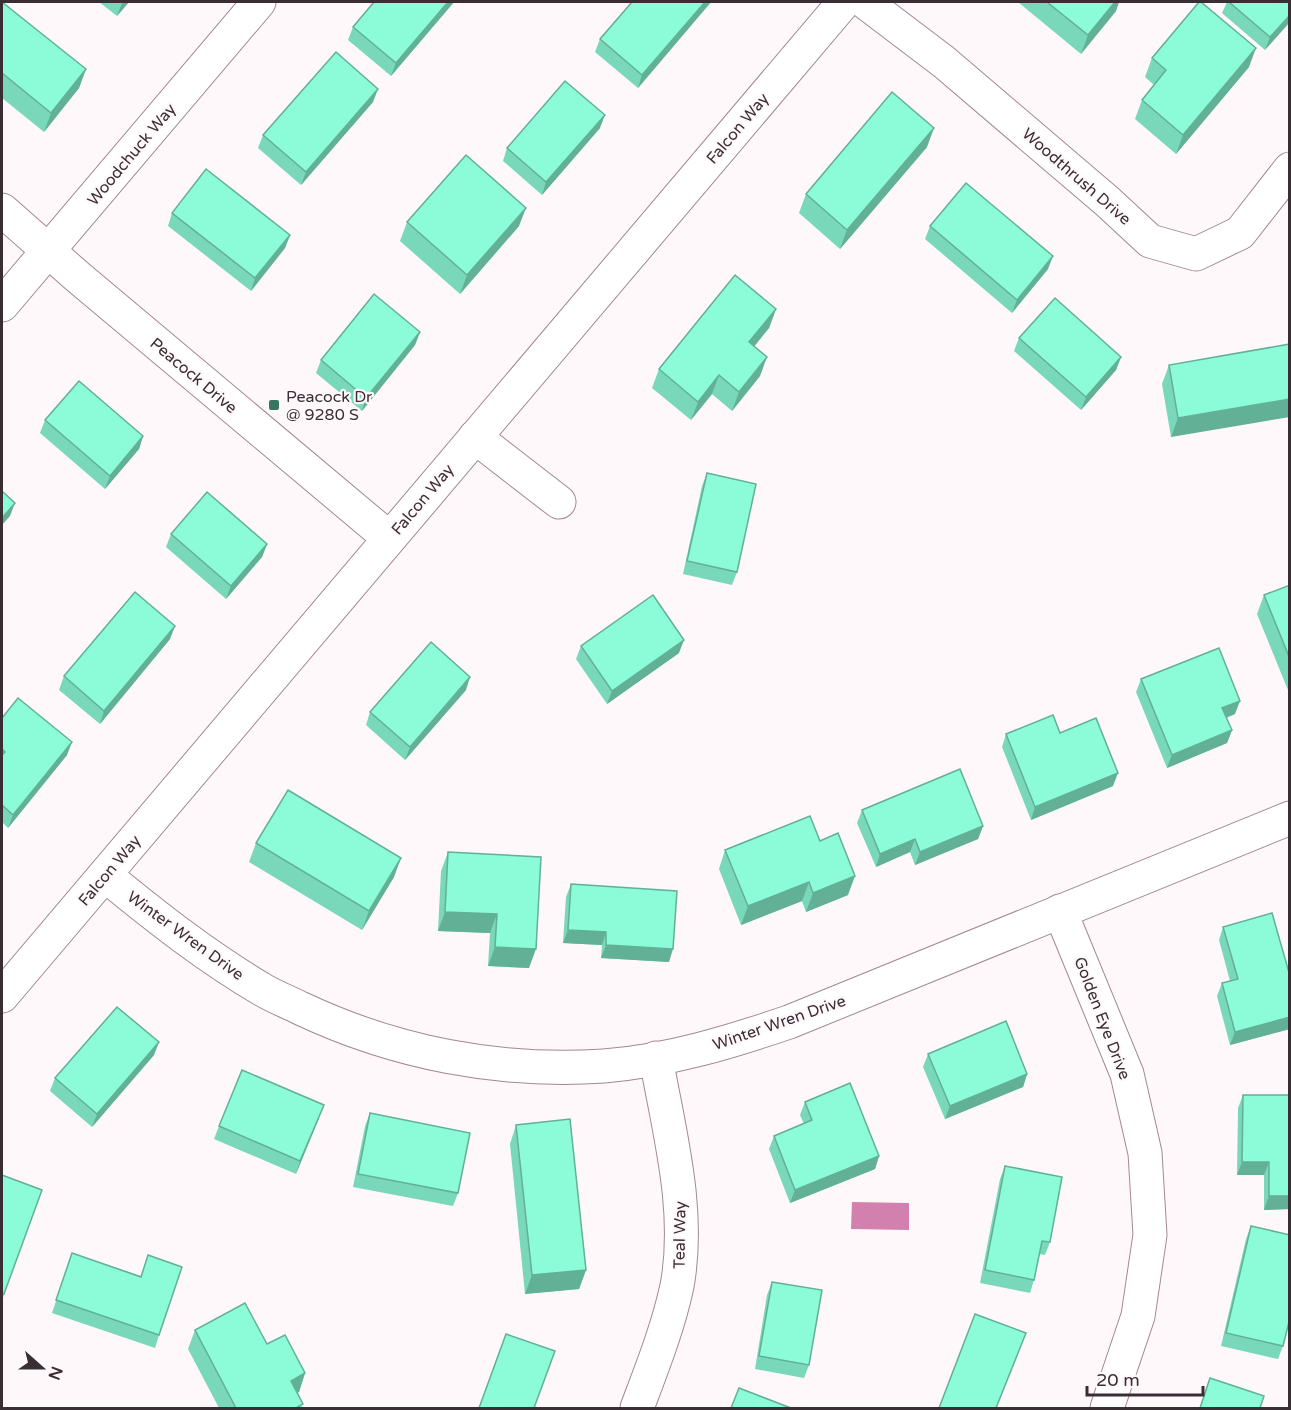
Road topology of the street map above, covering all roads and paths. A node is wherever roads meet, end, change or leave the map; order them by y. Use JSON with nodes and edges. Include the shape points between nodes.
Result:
{"nodes":[{"id":1,"x":259,"y":2,"type":"edge"},
{"id":2,"x":844,"y":2,"type":"edge"},
{"id":3,"x":865,"y":2,"type":"edge"},
{"id":4,"x":1290,"y":169,"type":"edge"},
{"id":5,"x":2,"y":210,"type":"edge"},
{"id":6,"x":49,"y":251,"type":"junction"},
{"id":7,"x":2,"y":305,"type":"edge"},
{"id":8,"x":475,"y":437,"type":"junction"},
{"id":9,"x":559,"y":502,"type":"dead end"},
{"id":10,"x":389,"y":538,"type":"junction"},
{"id":11,"x":1290,"y":818,"type":"edge"},
{"id":12,"x":105,"y":875,"type":"junction"},
{"id":13,"x":1060,"y":911,"type":"junction"},
{"id":14,"x":2,"y":996,"type":"edge"},
{"id":15,"x":656,"y":1058,"type":"junction"},
{"id":16,"x":637,"y":1408,"type":"edge"},
{"id":17,"x":1107,"y":1408,"type":"edge"}],
"edges":[{"from":1,"to":6,"type":"street","name":"Woodchuck Way"},
{"from":2,"to":8,"type":"street","name":"Falcon Way"},
{"from":3,"to":4,"type":"street","name":"Woodthrush Drive","via":[[944,62],[1150,241],[1197,254],[1240,233]]},
{"from":5,"to":6,"type":"street","name":"Peacock Drive"},
{"from":6,"to":7,"type":"street","name":"Woodchuck Way"},
{"from":6,"to":10,"type":"street","name":"Peacock Drive"},
{"from":8,"to":9,"type":"street"},
{"from":8,"to":10,"type":"street","name":"Falcon Way"},
{"from":10,"to":12,"type":"street","name":"Falcon Way"},
{"from":11,"to":13,"type":"street","name":"Winter Wren Drive"},
{"from":12,"to":14,"type":"street","name":"Falcon Way"},
{"from":12,"to":15,"type":"street","name":"Winter Wren Drive","via":[[201,951],[246,980],[346,1029],[409,1049],[479,1062],[545,1068],[606,1066]]},
{"from":13,"to":15,"type":"street","name":"Winter Wren Drive","via":[[789,1022],[724,1044]]},
{"from":13,"to":17,"type":"street","name":"Golden Eye Drive","via":[[1127,1074],[1145,1153],[1150,1235],[1138,1316]]},
{"from":15,"to":16,"type":"street","name":"Teal Way","via":[[680,1197],[681,1241],[667,1327]]}]}
